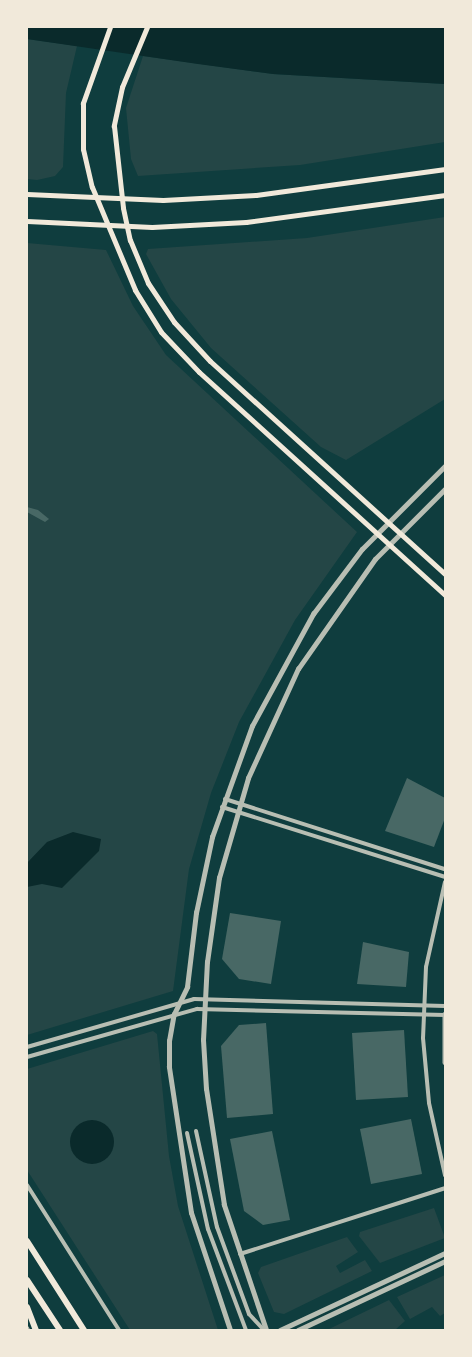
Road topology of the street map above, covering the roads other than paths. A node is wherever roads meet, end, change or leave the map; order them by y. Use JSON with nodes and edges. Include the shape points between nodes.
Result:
{"nodes":[{"id":1,"x":110,"y":27,"type":"edge"},
{"id":2,"x":147,"y":27,"type":"edge"},
{"id":3,"x":445,"y":169,"type":"edge"},
{"id":4,"x":27,"y":194,"type":"edge"},
{"id":5,"x":445,"y":195,"type":"edge"},
{"id":6,"x":97,"y":199,"type":"junction"},
{"id":7,"x":121,"y":200,"type":"junction"},
{"id":8,"x":27,"y":221,"type":"edge"},
{"id":9,"x":107,"y":226,"type":"junction"},
{"id":10,"x":127,"y":226,"type":"junction"},
{"id":11,"x":445,"y":466,"type":"edge"},
{"id":12,"x":445,"y":489,"type":"edge"},
{"id":13,"x":387,"y":522,"type":"junction"},
{"id":14,"x":377,"y":533,"type":"junction"},
{"id":15,"x":400,"y":533,"type":"junction"},
{"id":16,"x":389,"y":544,"type":"junction"},
{"id":17,"x":445,"y":574,"type":"edge"},
{"id":18,"x":445,"y":595,"type":"edge"},
{"id":19,"x":224,"y":799,"type":"junction"},
{"id":20,"x":239,"y":804,"type":"junction"},
{"id":21,"x":221,"y":807,"type":"junction"},
{"id":22,"x":237,"y":812,"type":"junction"},
{"id":23,"x":445,"y":869,"type":"edge"},
{"id":24,"x":445,"y":877,"type":"edge"},
{"id":25,"x":445,"y":882,"type":"edge"},
{"id":26,"x":205,"y":998,"type":"junction"},
{"id":27,"x":180,"y":1002,"type":"junction"},
{"id":28,"x":424,"y":1005,"type":"junction"},
{"id":29,"x":445,"y":1006,"type":"edge"},
{"id":30,"x":204,"y":1008,"type":"junction"},
{"id":31,"x":174,"y":1014,"type":"junction"},
{"id":32,"x":424,"y":1014,"type":"junction"},
{"id":33,"x":445,"y":1014,"type":"edge"},
{"id":34,"x":27,"y":1047,"type":"edge"},
{"id":35,"x":27,"y":1058,"type":"edge"},
{"id":36,"x":445,"y":1062,"type":"edge"},
{"id":37,"x":196,"y":1131,"type":"dead end"},
{"id":38,"x":187,"y":1133,"type":"dead end"},
{"id":39,"x":445,"y":1175,"type":"edge"},
{"id":40,"x":27,"y":1185,"type":"edge"},
{"id":41,"x":445,"y":1188,"type":"edge"},
{"id":42,"x":27,"y":1241,"type":"edge"},
{"id":43,"x":445,"y":1253,"type":"edge"},
{"id":44,"x":238,"y":1255,"type":"junction"},
{"id":45,"x":445,"y":1261,"type":"edge"},
{"id":46,"x":27,"y":1280,"type":"edge"},
{"id":47,"x":27,"y":1307,"type":"edge"},
{"id":48,"x":36,"y":1330,"type":"edge"},
{"id":49,"x":60,"y":1330,"type":"edge"},
{"id":50,"x":84,"y":1330,"type":"edge"},
{"id":51,"x":119,"y":1330,"type":"edge"},
{"id":52,"x":230,"y":1330,"type":"edge"},
{"id":53,"x":246,"y":1330,"type":"edge"},
{"id":54,"x":265,"y":1330,"type":"edge"},
{"id":55,"x":280,"y":1330,"type":"edge"},
{"id":56,"x":298,"y":1330,"type":"edge"}],
"edges":[{"from":1,"to":6,"type":"main road","via":[[83,103],[81,127],[86,167]]},
{"from":2,"to":7,"type":"main road","via":[[129,69],[114,126]]},
{"from":3,"to":7,"type":"main road","via":[[256,195]]},
{"from":4,"to":6,"type":"main road"},
{"from":5,"to":10,"type":"main road","via":[[301,217]]},
{"from":6,"to":7,"type":"main road"},
{"from":6,"to":9,"type":"main road"},
{"from":7,"to":10,"type":"main road"},
{"from":8,"to":9,"type":"main road"},
{"from":9,"to":10,"type":"main road"},
{"from":9,"to":14,"type":"main road","via":[[135,290],[162,332],[216,388]]},
{"from":10,"to":13,"type":"main road","via":[[148,283],[174,322],[226,377]]},
{"from":11,"to":13,"type":"street"},
{"from":12,"to":15,"type":"street"},
{"from":13,"to":14,"type":"street"},
{"from":13,"to":15,"type":"main road"},
{"from":14,"to":16,"type":"main road"},
{"from":14,"to":19,"type":"street","via":[[313,614],[284,661],[243,746]]},
{"from":15,"to":16,"type":"street"},
{"from":15,"to":17,"type":"main road"},
{"from":16,"to":18,"type":"main road"},
{"from":16,"to":20,"type":"street","via":[[327,623],[298,669],[258,752]]},
{"from":19,"to":20,"type":"street"},
{"from":19,"to":21,"type":"street"},
{"from":20,"to":22,"type":"street"},
{"from":20,"to":23,"type":"street"},
{"from":21,"to":22,"type":"street"},
{"from":21,"to":27,"type":"street","via":[[196,913],[187,987]]},
{"from":22,"to":24,"type":"street"},
{"from":22,"to":26,"type":"street","via":[[212,916]]},
{"from":25,"to":28,"type":"street","via":[[426,967]]},
{"from":26,"to":27,"type":"street"},
{"from":26,"to":28,"type":"street"},
{"from":26,"to":30,"type":"street"},
{"from":27,"to":31,"type":"street"},
{"from":27,"to":34,"type":"street"},
{"from":28,"to":29,"type":"street"},
{"from":28,"to":32,"type":"street"},
{"from":30,"to":31,"type":"street"},
{"from":30,"to":32,"type":"street"},
{"from":30,"to":44,"type":"street","via":[[208,1115],[219,1183]]},
{"from":31,"to":35,"type":"street"},
{"from":31,"to":52,"type":"street","via":[[169,1067],[186,1189],[202,1254]]},
{"from":32,"to":33,"type":"street"},
{"from":32,"to":39,"type":"street","via":[[426,1085]]},
{"from":33,"to":36,"type":"street"},
{"from":37,"to":54,"type":"street","via":[[217,1227],[249,1314]]},
{"from":38,"to":53,"type":"street","via":[[208,1229]]},
{"from":40,"to":51,"type":"street"},
{"from":41,"to":44,"type":"street"},
{"from":42,"to":50,"type":"highway"},
{"from":43,"to":55,"type":"street"},
{"from":44,"to":54,"type":"street"},
{"from":45,"to":56,"type":"street"},
{"from":46,"to":49,"type":"highway"},
{"from":47,"to":48,"type":"highway"}]}
